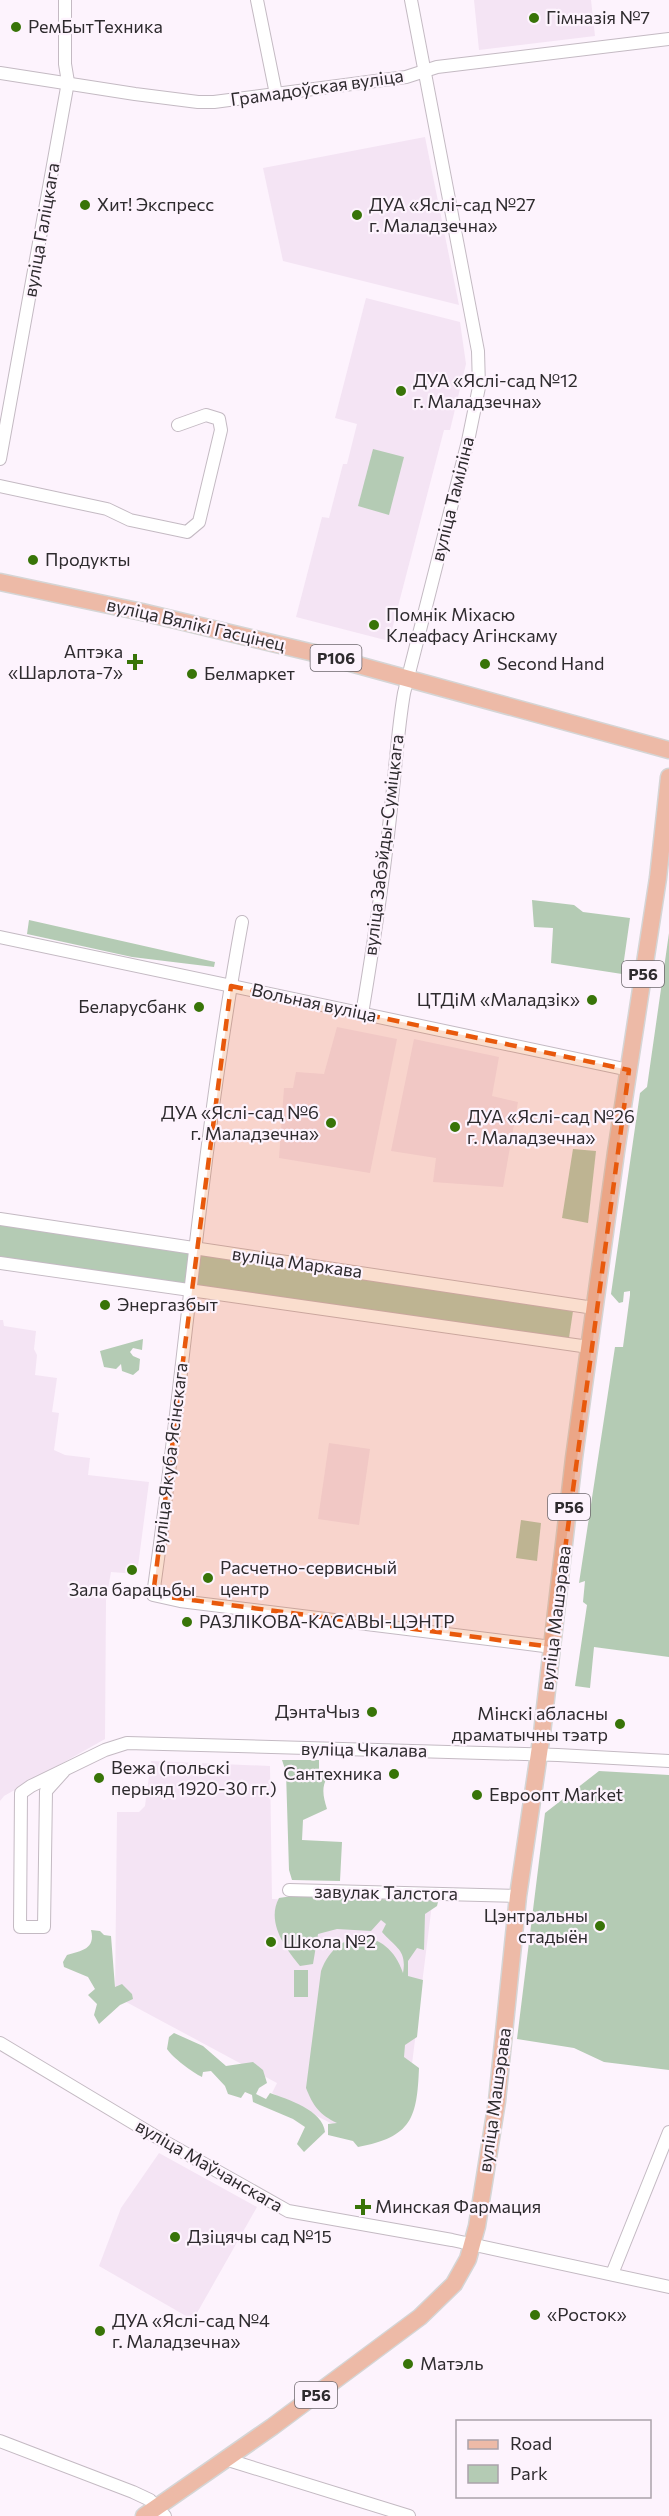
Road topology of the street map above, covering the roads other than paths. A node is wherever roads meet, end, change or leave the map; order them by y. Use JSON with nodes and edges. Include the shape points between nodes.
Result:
{"nodes":[{"id":1,"x":65,"y":0,"type":"edge"},
{"id":2,"x":257,"y":0,"type":"edge"},
{"id":3,"x":411,"y":0,"type":"edge"},
{"id":4,"x":669,"y":39,"type":"edge"},
{"id":5,"x":425,"y":70,"type":"junction"},
{"id":6,"x":0,"y":73,"type":"edge"},
{"id":7,"x":68,"y":82,"type":"junction"},
{"id":8,"x":276,"y":94,"type":"junction"},
{"id":9,"x":178,"y":425,"type":"dead end"},
{"id":10,"x":0,"y":459,"type":"edge"},
{"id":11,"x":0,"y":486,"type":"edge"},
{"id":12,"x":0,"y":582,"type":"edge"},
{"id":13,"x":408,"y":677,"type":"junction"},
{"id":14,"x":669,"y":750,"type":"edge"},
{"id":15,"x":669,"y":777,"type":"edge"},
{"id":16,"x":242,"y":922,"type":"dead end"},
{"id":17,"x":0,"y":937,"type":"edge"},
{"id":18,"x":231,"y":986,"type":"junction"},
{"id":19,"x":362,"y":1014,"type":"junction"},
{"id":20,"x":629,"y":1071,"type":"junction"},
{"id":21,"x":0,"y":1219,"type":"edge"},
{"id":22,"x":195,"y":1248,"type":"junction"},
{"id":23,"x":0,"y":1263,"type":"edge"},
{"id":24,"x":191,"y":1290,"type":"junction"},
{"id":25,"x":594,"y":1308,"type":"junction"},
{"id":26,"x":589,"y":1347,"type":"junction"},
{"id":27,"x":552,"y":1647,"type":"junction"},
{"id":28,"x":539,"y":1754,"type":"junction"},
{"id":29,"x":669,"y":1761,"type":"edge"},
{"id":30,"x":64,"y":1771,"type":"junction"},
{"id":31,"x":289,"y":1890,"type":"dead end"},
{"id":32,"x":518,"y":1896,"type":"junction"},
{"id":33,"x":0,"y":2043,"type":"edge"},
{"id":34,"x":669,"y":2132,"type":"edge"},
{"id":35,"x":472,"y":2244,"type":"junction"},
{"id":36,"x":612,"y":2274,"type":"junction"},
{"id":37,"x":669,"y":2287,"type":"edge"},
{"id":38,"x":0,"y":2441,"type":"edge"},
{"id":39,"x":225,"y":2459,"type":"junction"},
{"id":40,"x":155,"y":2513,"type":"edge"},
{"id":41,"x":409,"y":2516,"type":"edge"}],
"edges":[{"from":1,"to":7,"type":"street","name":"вуліца Галіцкага"},
{"from":2,"to":8,"type":"street"},
{"from":3,"to":5,"type":"street","name":"вуліца Таміліна"},
{"from":4,"to":5,"type":"street","name":"Грамадоўская вуліца"},
{"from":5,"to":8,"type":"street","name":"Грамадоўская вуліца","via":[[406,77]]},
{"from":5,"to":13,"type":"street","name":"вуліца Таміліна","via":[[478,351],[479,387]]},
{"from":6,"to":7,"type":"street","name":"Грамадоўская вуліца"},
{"from":7,"to":8,"type":"street","name":"Грамадоўская вуліца","via":[[198,102]]},
{"from":7,"to":10,"type":"street","name":"вуліца Галіцкага"},
{"from":9,"to":11,"type":"street","via":[[206,415],[219,419],[221,430],[199,522],[187,532],[130,520],[107,509]]},
{"from":12,"to":13,"type":"main road","name":"вуліца Вялікі Гасцінец","number":"Р106"},
{"from":13,"to":14,"type":"main road","name":"вуліца Вялікі Гасцінец","number":"Р106"},
{"from":13,"to":19,"type":"street","name":"вуліца Забэйды-Суміцкага","via":[[397,734],[378,918]]},
{"from":15,"to":20,"type":"main road","name":"вуліца Машэрава","number":"Р56"},
{"from":16,"to":18,"type":"street","name":"вуліца Якуба Ясінскага"},
{"from":17,"to":18,"type":"street","name":"Вольная вуліца"},
{"from":18,"to":19,"type":"street","name":"Вольная вуліца"},
{"from":18,"to":22,"type":"street","name":"вуліца Якуба Ясінскага"},
{"from":19,"to":20,"type":"street","name":"Вольная вуліца"},
{"from":20,"to":25,"type":"main road","name":"вуліца Машэрава","number":"Р56"},
{"from":21,"to":22,"type":"street","name":"вуліца Маркава"},
{"from":22,"to":24,"type":"street","name":"вуліца Якуба Ясінскага"},
{"from":22,"to":25,"type":"street","name":"вуліца Маркава"},
{"from":23,"to":24,"type":"street"},
{"from":24,"to":26,"type":"street"},
{"from":24,"to":27,"type":"street","name":"вуліца Якуба Ясінскага","via":[[153,1594],[180,1601]]},
{"from":25,"to":26,"type":"main road","name":"вуліца Машэрава","number":"Р56"},
{"from":26,"to":27,"type":"main road","name":"вуліца Машэрава","number":"Р56"},
{"from":27,"to":28,"type":"main road","name":"вуліца Машэрава","number":"Р56"},
{"from":28,"to":29,"type":"street","name":"вуліца Чкалава"},
{"from":28,"to":30,"type":"street","name":"вуліца Чкалава","via":[[127,1743]]},
{"from":28,"to":32,"type":"main road","name":"вуліца Машэрава","number":"Р56"},
{"from":30,"to":30,"type":"street","name":"вуліца Чкалава","via":[[21,1793],[20,1927],[44,1927],[46,1791]]},
{"from":31,"to":32,"type":"street","name":"завулак Талстога"},
{"from":32,"to":35,"type":"main road","name":"вуліца Машэрава","number":"Р56","via":[[497,2101]]},
{"from":33,"to":35,"type":"street","name":"вуліца Маўчанскага","via":[[288,2211]]},
{"from":34,"to":36,"type":"street"},
{"from":35,"to":36,"type":"street","name":"вуліца Маўчанскага"},
{"from":35,"to":39,"type":"main road","name":"вуліца Машэрава","number":"Р56","via":[[464,2271],[420,2317]]},
{"from":36,"to":37,"type":"street","name":"вуліца Маўчанскага"},
{"from":38,"to":40,"type":"street","via":[[132,2492]]},
{"from":39,"to":40,"type":"main road","name":"вуліца Машэрава","number":"Р56"},
{"from":39,"to":41,"type":"street"}]}
